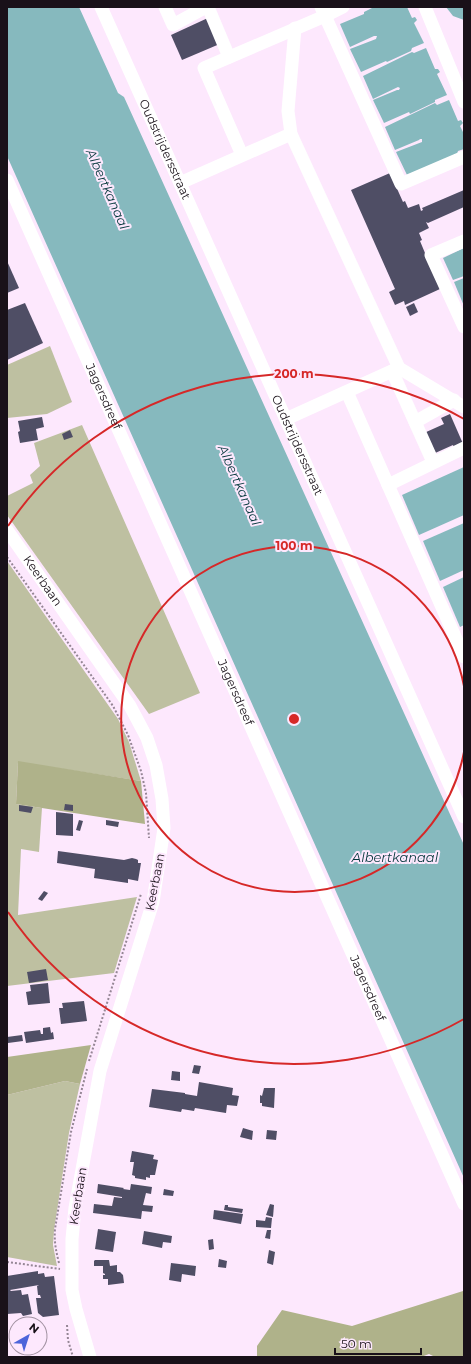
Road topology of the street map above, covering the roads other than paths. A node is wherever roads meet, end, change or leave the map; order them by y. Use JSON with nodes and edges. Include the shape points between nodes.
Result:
{"nodes":[{"id":1,"x":101,"y":7,"type":"edge"},
{"id":2,"x":165,"y":7,"type":"edge"},
{"id":3,"x":207,"y":7,"type":"edge"},
{"id":4,"x":342,"y":7,"type":"edge"},
{"id":5,"x":425,"y":7,"type":"edge"},
{"id":6,"x":323,"y":12,"type":"edge"},
{"id":7,"x":295,"y":28,"type":"junction"},
{"id":8,"x":229,"y":57,"type":"junction"},
{"id":9,"x":464,"y":102,"type":"edge"},
{"id":10,"x":291,"y":134,"type":"junction"},
{"id":11,"x":242,"y":155,"type":"junction"},
{"id":12,"x":464,"y":157,"type":"edge"},
{"id":13,"x":7,"y":180,"type":"edge"},
{"id":14,"x":180,"y":183,"type":"junction"},
{"id":15,"x":464,"y":241,"type":"edge"},
{"id":16,"x":464,"y":327,"type":"edge"},
{"id":17,"x":395,"y":370,"type":"junction"},
{"id":18,"x":347,"y":392,"type":"junction"},
{"id":19,"x":459,"y":404,"type":"edge"},
{"id":20,"x":286,"y":419,"type":"junction"},
{"id":21,"x":415,"y":422,"type":"junction"},
{"id":22,"x":464,"y":448,"type":"edge"},
{"id":23,"x":433,"y":462,"type":"junction"},
{"id":24,"x":388,"y":485,"type":"junction"},
{"id":25,"x":7,"y":530,"type":"edge"},
{"id":26,"x":464,"y":657,"type":"edge"},
{"id":27,"x":464,"y":817,"type":"edge"},
{"id":28,"x":464,"y":1204,"type":"edge"},
{"id":29,"x":90,"y":1357,"type":"edge"}],
"edges":[{"from":1,"to":14,"type":"street","name":"Oudstrijdersstraat"},
{"from":2,"to":3,"type":"street","via":[[173,25]]},
{"from":3,"to":8,"type":"street"},
{"from":4,"to":6,"type":"street"},
{"from":5,"to":9,"type":"street"},
{"from":6,"to":7,"type":"street"},
{"from":6,"to":12,"type":"street","via":[[400,184]]},
{"from":7,"to":8,"type":"street"},
{"from":7,"to":10,"type":"street","via":[[288,111]]},
{"from":8,"to":11,"type":"street","via":[[204,68]]},
{"from":10,"to":11,"type":"street"},
{"from":10,"to":17,"type":"street"},
{"from":11,"to":14,"type":"street"},
{"from":13,"to":28,"type":"street","name":"Jagersdreef"},
{"from":14,"to":20,"type":"street","name":"Oudstrijdersstraat"},
{"from":15,"to":16,"type":"street","via":[[431,255]]},
{"from":17,"to":18,"type":"street"},
{"from":17,"to":19,"type":"street"},
{"from":17,"to":21,"type":"street"},
{"from":18,"to":20,"type":"street"},
{"from":18,"to":24,"type":"street"},
{"from":19,"to":21,"type":"street"},
{"from":20,"to":27,"type":"street","name":"Oudstrijdersstraat"},
{"from":21,"to":23,"type":"street"},
{"from":22,"to":23,"type":"street"},
{"from":23,"to":24,"type":"street"},
{"from":24,"to":26,"type":"street"},
{"from":25,"to":29,"type":"street","name":"Keerbaan","via":[[130,706],[148,738],[162,799],[164,828],[153,902],[100,1071],[66,1270]]}]}
